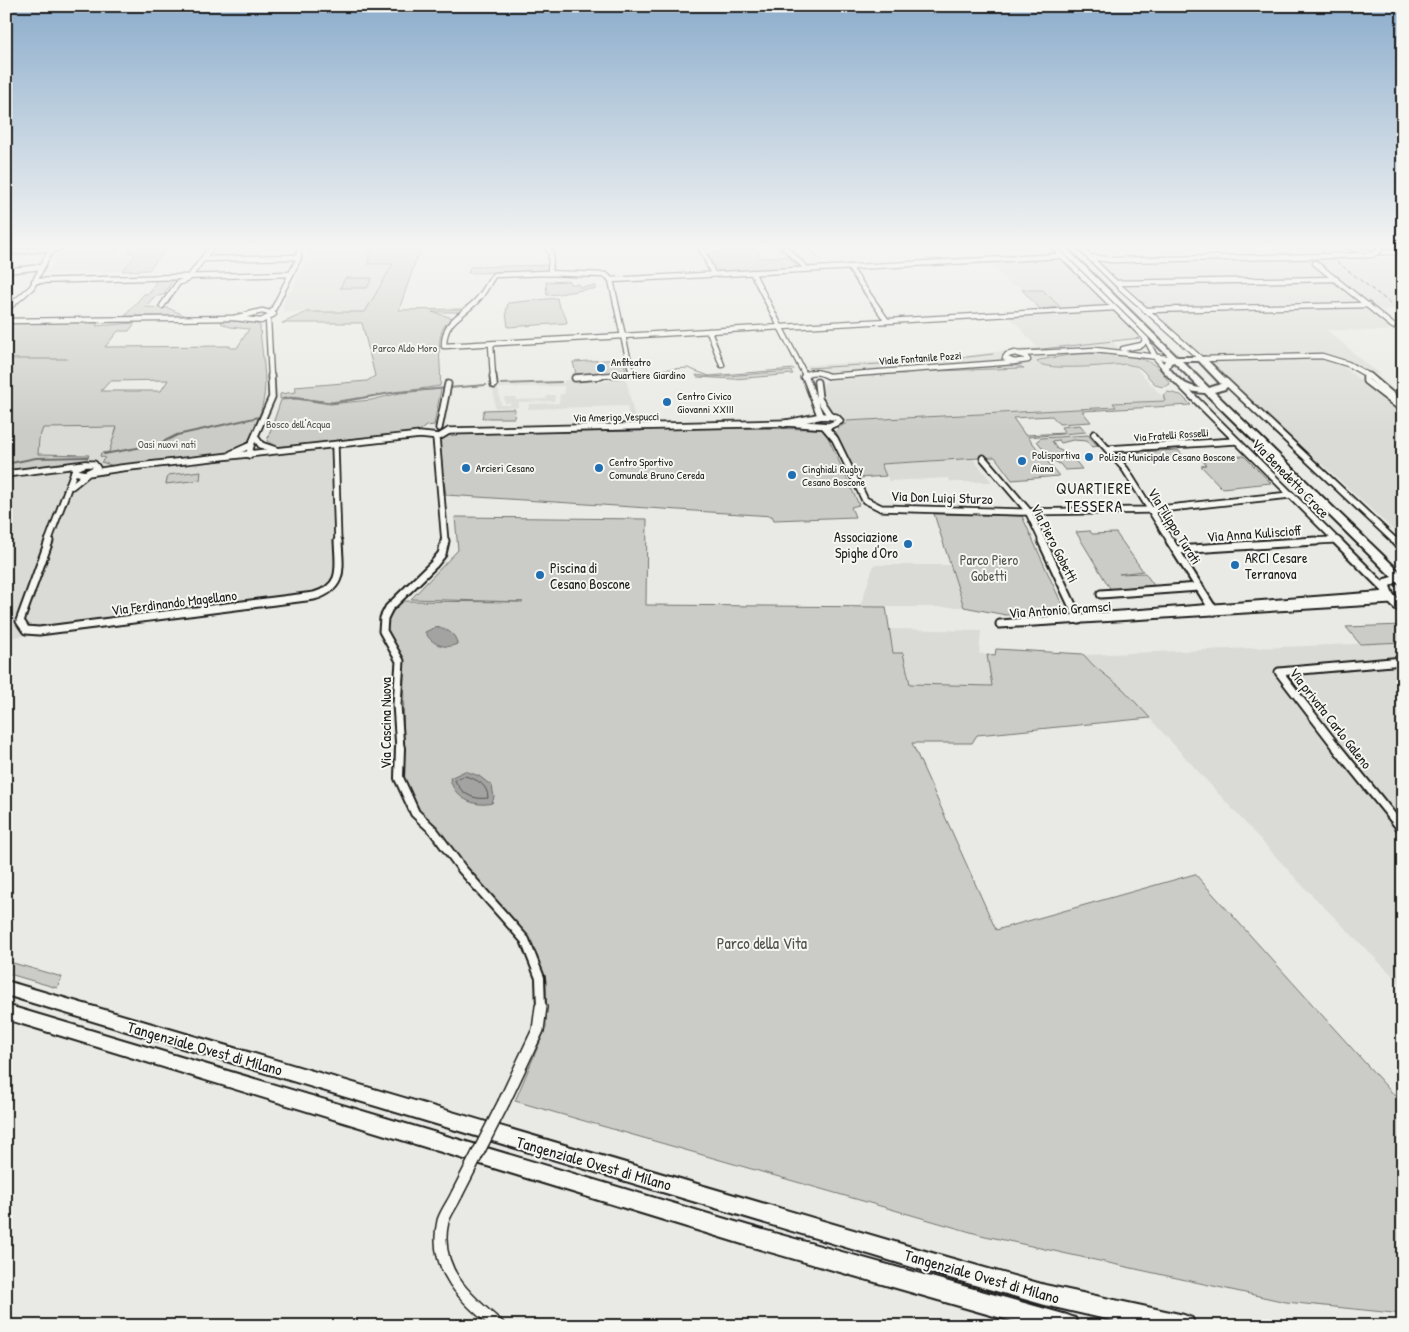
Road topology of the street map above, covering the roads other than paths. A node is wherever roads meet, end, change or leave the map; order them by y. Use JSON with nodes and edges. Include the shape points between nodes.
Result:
{"nodes":[{"id":1,"x":268,"y":307,"type":"edge"},
{"id":2,"x":274,"y":307,"type":"edge"},
{"id":3,"x":468,"y":307,"type":"edge"},
{"id":4,"x":616,"y":307,"type":"edge"},
{"id":5,"x":770,"y":307,"type":"edge"},
{"id":6,"x":877,"y":307,"type":"edge"},
{"id":7,"x":1123,"y":307,"type":"edge"},
{"id":8,"x":1127,"y":307,"type":"edge"},
{"id":9,"x":1142,"y":307,"type":"edge"},
{"id":10,"x":1303,"y":307,"type":"edge"},
{"id":11,"x":1369,"y":307,"type":"edge"},
{"id":12,"x":1114,"y":308,"type":"joint"},
{"id":13,"x":1145,"y":310,"type":"junction"},
{"id":14,"x":258,"y":312,"type":"junction"},
{"id":15,"x":272,"y":312,"type":"junction"},
{"id":16,"x":250,"y":314,"type":"junction"},
{"id":17,"x":234,"y":318,"type":"junction"},
{"id":18,"x":268,"y":319,"type":"junction"},
{"id":19,"x":6,"y":320,"type":"edge"},
{"id":20,"x":248,"y":320,"type":"junction"},
{"id":21,"x":257,"y":321,"type":"junction"},
{"id":22,"x":887,"y":321,"type":"junction"},
{"id":23,"x":1393,"y":326,"type":"dead end"},
{"id":24,"x":780,"y":327,"type":"junction"},
{"id":25,"x":268,"y":330,"type":"junction"},
{"id":26,"x":709,"y":331,"type":"junction"},
{"id":27,"x":623,"y":336,"type":"junction"},
{"id":28,"x":1146,"y":339,"type":"junction"},
{"id":29,"x":492,"y":344,"type":"junction"},
{"id":30,"x":1113,"y":350,"type":"junction"},
{"id":31,"x":1194,"y":353,"type":"junction"},
{"id":32,"x":1018,"y":354,"type":"junction"},
{"id":33,"x":1005,"y":356,"type":"junction"},
{"id":34,"x":1156,"y":358,"type":"junction"},
{"id":35,"x":1179,"y":359,"type":"junction"},
{"id":36,"x":1201,"y":359,"type":"junction"},
{"id":37,"x":1218,"y":359,"type":"junction"},
{"id":38,"x":1028,"y":360,"type":"junction"},
{"id":39,"x":1014,"y":362,"type":"junction"},
{"id":40,"x":722,"y":365,"type":"dead end"},
{"id":41,"x":800,"y":367,"type":"junction"},
{"id":42,"x":1165,"y":368,"type":"junction"},
{"id":43,"x":1211,"y":368,"type":"junction"},
{"id":44,"x":813,"y":372,"type":"junction"},
{"id":45,"x":822,"y":373,"type":"junction"},
{"id":46,"x":828,"y":376,"type":"junction"},
{"id":47,"x":1366,"y":376,"type":"junction"},
{"id":48,"x":575,"y":378,"type":"dead end"},
{"id":49,"x":805,"y":378,"type":"junction"},
{"id":50,"x":817,"y":382,"type":"junction"},
{"id":51,"x":1226,"y":382,"type":"junction"},
{"id":52,"x":448,"y":384,"type":"dead end"},
{"id":53,"x":1180,"y":384,"type":"junction"},
{"id":54,"x":494,"y":385,"type":"dead end"},
{"id":55,"x":1211,"y":390,"type":"junction"},
{"id":56,"x":1403,"y":405,"type":"edge"},
{"id":57,"x":1403,"y":409,"type":"edge"},
{"id":58,"x":829,"y":414,"type":"junction"},
{"id":59,"x":820,"y":415,"type":"junction"},
{"id":60,"x":813,"y":418,"type":"junction"},
{"id":61,"x":784,"y":424,"type":"junction"},
{"id":62,"x":817,"y":424,"type":"junction"},
{"id":63,"x":834,"y":425,"type":"junction"},
{"id":64,"x":824,"y":426,"type":"junction"},
{"id":65,"x":449,"y":431,"type":"junction"},
{"id":66,"x":435,"y":433,"type":"junction"},
{"id":67,"x":1094,"y":434,"type":"dead end"},
{"id":68,"x":255,"y":436,"type":"junction"},
{"id":69,"x":836,"y":438,"type":"junction"},
{"id":70,"x":1236,"y":441,"type":"junction"},
{"id":71,"x":251,"y":445,"type":"junction"},
{"id":72,"x":263,"y":446,"type":"junction"},
{"id":73,"x":335,"y":446,"type":"junction"},
{"id":74,"x":1108,"y":449,"type":"junction"},
{"id":75,"x":289,"y":450,"type":"junction"},
{"id":76,"x":249,"y":455,"type":"junction"},
{"id":77,"x":214,"y":458,"type":"junction"},
{"id":78,"x":984,"y":458,"type":"dead end"},
{"id":79,"x":85,"y":464,"type":"junction"},
{"id":80,"x":96,"y":465,"type":"junction"},
{"id":81,"x":61,"y":466,"type":"junction"},
{"id":82,"x":121,"y":468,"type":"junction"},
{"id":83,"x":74,"y":471,"type":"junction"},
{"id":84,"x":88,"y":473,"type":"junction"},
{"id":85,"x":6,"y":474,"type":"edge"},
{"id":86,"x":70,"y":488,"type":"junction"},
{"id":87,"x":1290,"y":495,"type":"junction"},
{"id":88,"x":1151,"y":510,"type":"junction"},
{"id":89,"x":1028,"y":512,"type":"junction"},
{"id":90,"x":1334,"y":540,"type":"junction"},
{"id":91,"x":1403,"y":549,"type":"edge"},
{"id":92,"x":1176,"y":550,"type":"junction"},
{"id":93,"x":1402,"y":577,"type":"edge"},
{"id":94,"x":1199,"y":587,"type":"junction"},
{"id":95,"x":1101,"y":594,"type":"dead end"},
{"id":96,"x":1388,"y":595,"type":"junction"},
{"id":97,"x":1213,"y":609,"type":"junction"},
{"id":98,"x":1403,"y":610,"type":"edge"},
{"id":99,"x":1078,"y":618,"type":"junction"},
{"id":100,"x":1403,"y":661,"type":"edge"},
{"id":101,"x":1403,"y":830,"type":"edge"},
{"id":102,"x":6,"y":988,"type":"edge"},
{"id":103,"x":6,"y":1012,"type":"edge"},
{"id":104,"x":499,"y":1326,"type":"edge"},
{"id":105,"x":1066,"y":1326,"type":"edge"},
{"id":106,"x":1184,"y":1326,"type":"edge"}],
"edges":[{"from":1,"to":14,"type":"street"},
{"from":2,"to":15,"type":"street"},
{"from":3,"to":29,"type":"street","via":[[448,325],[444,332],[444,346]]},
{"from":4,"to":27,"type":"street"},
{"from":5,"to":24,"type":"street"},
{"from":6,"to":22,"type":"street"},
{"from":7,"to":35,"type":"main road"},
{"from":8,"to":35,"type":"main road"},
{"from":9,"to":13,"type":"street","name":"Via Benedetto Croce"},
{"from":10,"to":13,"type":"street"},
{"from":11,"to":23,"type":"street"},
{"from":12,"to":22,"type":"street"},
{"from":12,"to":28,"type":"street"},
{"from":13,"to":31,"type":"street","name":"Via Benedetto Croce"},
{"from":14,"to":15,"type":"street"},
{"from":14,"to":16,"type":"street"},
{"from":15,"to":18,"type":"street","via":[[274,316]]},
{"from":16,"to":17,"type":"street"},
{"from":16,"to":20,"type":"street"},
{"from":17,"to":19,"type":"street"},
{"from":17,"to":20,"type":"street"},
{"from":18,"to":21,"type":"street"},
{"from":18,"to":25,"type":"street"},
{"from":20,"to":21,"type":"street"},
{"from":21,"to":25,"type":"street"},
{"from":22,"to":24,"type":"street"},
{"from":24,"to":26,"type":"street"},
{"from":24,"to":41,"type":"street"},
{"from":25,"to":68,"type":"street","via":[[272,396]]},
{"from":26,"to":27,"type":"street"},
{"from":26,"to":40,"type":"street"},
{"from":27,"to":29,"type":"street"},
{"from":27,"to":48,"type":"street","via":[[632,374]]},
{"from":28,"to":30,"type":"street","via":[[1139,346]]},
{"from":28,"to":34,"type":"street"},
{"from":29,"to":54,"type":"street"},
{"from":30,"to":32,"type":"street","name":"Viale Fontanile Pozzi"},
{"from":30,"to":34,"type":"street"},
{"from":31,"to":36,"type":"street","name":"Via Benedetto Croce"},
{"from":31,"to":37,"type":"street"},
{"from":32,"to":33,"type":"street","name":"Viale Fontanile Pozzi"},
{"from":32,"to":38,"type":"street"},
{"from":33,"to":39,"type":"street"},
{"from":33,"to":45,"type":"street","name":"Viale Fontanile Pozzi"},
{"from":34,"to":35,"type":"street"},
{"from":34,"to":42,"type":"street"},
{"from":35,"to":36,"type":"main road"},
{"from":35,"to":42,"type":"main road","via":[[1168,362]]},
{"from":35,"to":55,"type":"main road"},
{"from":36,"to":37,"type":"street"},
{"from":36,"to":43,"type":"main road","name":"Via Benedetto Croce"},
{"from":37,"to":43,"type":"street","via":[[1210,362]]},
{"from":37,"to":47,"type":"street","via":[[1315,355],[1343,362]]},
{"from":38,"to":39,"type":"street","name":"Viale Fontanile Pozzi"},
{"from":38,"to":42,"type":"street","name":"Viale Fontanile Pozzi","via":[[1076,352],[1103,352],[1133,357]]},
{"from":39,"to":46,"type":"street","name":"Viale Fontanile Pozzi"},
{"from":41,"to":44,"type":"street"},
{"from":41,"to":49,"type":"street"},
{"from":42,"to":53,"type":"main road","name":"Via Benedetto Croce"},
{"from":43,"to":51,"type":"main road","name":"Via Benedetto Croce"},
{"from":44,"to":45,"type":"street"},
{"from":44,"to":49,"type":"street"},
{"from":45,"to":46,"type":"street"},
{"from":46,"to":50,"type":"street","via":[[826,380]]},
{"from":47,"to":56,"type":"street","via":[[1386,387]]},
{"from":47,"to":57,"type":"street","via":[[1366,381]]},
{"from":49,"to":50,"type":"street"},
{"from":49,"to":59,"type":"street"},
{"from":50,"to":58,"type":"street","via":[[815,389]]},
{"from":51,"to":55,"type":"main road","via":[[1224,386]]},
{"from":51,"to":91,"type":"street","name":"Via Benedetto Croce"},
{"from":52,"to":66,"type":"street","name":"Via Cascina Nuova"},
{"from":53,"to":55,"type":"main road"},
{"from":53,"to":70,"type":"street","name":"Via Benedetto Croce"},
{"from":55,"to":93,"type":"main road"},
{"from":58,"to":59,"type":"street","name":"Via Amerigo Vespucci"},
{"from":58,"to":63,"type":"street","name":"Via Don Luigi Sturzo","via":[[839,419]]},
{"from":59,"to":60,"type":"street","name":"Via Amerigo Vespucci"},
{"from":60,"to":61,"type":"street","name":"Via Amerigo Vespucci"},
{"from":60,"to":62,"type":"street"},
{"from":61,"to":62,"type":"street","name":"Via Amerigo Vespucci"},
{"from":61,"to":65,"type":"street","name":"Via Amerigo Vespucci"},
{"from":62,"to":64,"type":"street","name":"Via Amerigo Vespucci"},
{"from":63,"to":64,"type":"street"},
{"from":63,"to":69,"type":"street","name":"Via Don Luigi Sturzo"},
{"from":64,"to":69,"type":"street","name":"Via Don Luigi Sturzo"},
{"from":65,"to":66,"type":"street"},
{"from":65,"to":66,"type":"street","via":[[445,435]]},
{"from":66,"to":73,"type":"street"},
{"from":66,"to":104,"type":"street","name":"Via Cascina Nuova","bridge":true,"via":[[446,539],[442,554],[434,564],[389,608],[383,631],[400,661],[397,704],[401,744],[399,778],[406,797],[462,869],[525,940],[540,978],[538,1030],[443,1220],[440,1253],[449,1276],[467,1300]]},
{"from":67,"to":74,"type":"street","name":"Via Filippo Turati"},
{"from":68,"to":71,"type":"street"},
{"from":68,"to":72,"type":"street"},
{"from":69,"to":89,"type":"street","name":"Via Don Luigi Sturzo","via":[[864,497],[875,506]]},
{"from":70,"to":74,"type":"street","name":"Via Fratelli Rosselli"},
{"from":70,"to":87,"type":"street","name":"Via Benedetto Croce"},
{"from":71,"to":76,"type":"street"},
{"from":71,"to":77,"type":"street"},
{"from":72,"to":75,"type":"street"},
{"from":72,"to":76,"type":"street"},
{"from":73,"to":75,"type":"street"},
{"from":73,"to":86,"type":"street","name":"Via Ferdinando Magellano","via":[[339,574],[329,591],[301,599],[26,630],[20,622]]},
{"from":74,"to":88,"type":"street","name":"Via Filippo Turati"},
{"from":75,"to":76,"type":"street"},
{"from":76,"to":77,"type":"street"},
{"from":77,"to":82,"type":"street"},
{"from":78,"to":89,"type":"street","name":"Via Piero Gobetti"},
{"from":79,"to":80,"type":"street"},
{"from":79,"to":81,"type":"street"},
{"from":79,"to":83,"type":"street"},
{"from":80,"to":82,"type":"street"},
{"from":80,"to":84,"type":"street","name":"Via Ferdinando Magellano","via":[[96,469]]},
{"from":81,"to":83,"type":"street"},
{"from":81,"to":85,"type":"street"},
{"from":82,"to":84,"type":"street"},
{"from":83,"to":84,"type":"street"},
{"from":83,"to":86,"type":"street","name":"Via Ferdinando Magellano"},
{"from":84,"to":86,"type":"street","name":"Via Ferdinando Magellano"},
{"from":87,"to":88,"type":"street","name":"Via Don Luigi Sturzo"},
{"from":87,"to":90,"type":"street","name":"Via Benedetto Croce"},
{"from":88,"to":89,"type":"street","name":"Via Don Luigi Sturzo"},
{"from":88,"to":92,"type":"street","name":"Via Filippo Turati"},
{"from":89,"to":99,"type":"street","name":"Via Piero Gobetti"},
{"from":90,"to":92,"type":"street","name":"Via Anna Kuliscioff"},
{"from":90,"to":96,"type":"street","name":"Via Benedetto Croce"},
{"from":92,"to":94,"type":"street","name":"Via Filippo Turati"},
{"from":93,"to":96,"type":"main road","via":[[1386,582]]},
{"from":94,"to":95,"type":"street"},
{"from":94,"to":97,"type":"street","name":"Via Filippo Turati"},
{"from":96,"to":97,"type":"street","name":"Via Antonio Gramsci"},
{"from":96,"to":98,"type":"main road"},
{"from":97,"to":99,"type":"street","name":"Via Antonio Gramsci"},
{"from":99,"to":99,"type":"street","name":"Via Antonio Gramsci","via":[[1004,622],[1000,624],[1009,625]]},
{"from":100,"to":101,"type":"street","name":"Via privata Carlo Galeno","via":[[1279,672]]},
{"from":102,"to":106,"type":"highway","name":"Tangenziale Ovest di Milano","via":[[941,1266],[1044,1295]]},
{"from":103,"to":105,"type":"highway","name":"Tangenziale Ovest di Milano","via":[[749,1236]]}]}
